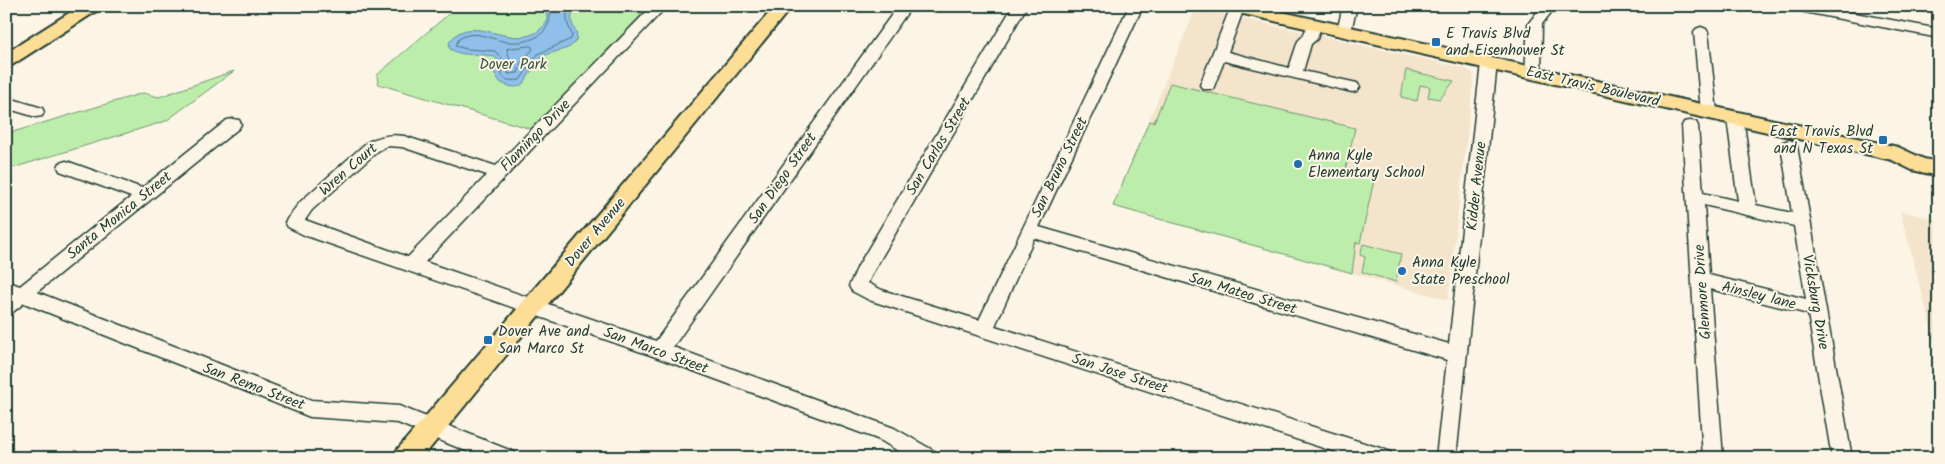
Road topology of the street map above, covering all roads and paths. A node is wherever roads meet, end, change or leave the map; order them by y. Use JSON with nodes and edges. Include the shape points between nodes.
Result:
{"nodes":[{"id":1,"x":92,"y":6,"type":"edge"},
{"id":2,"x":660,"y":6,"type":"edge"},
{"id":3,"x":784,"y":6,"type":"edge"},
{"id":4,"x":905,"y":6,"type":"edge"},
{"id":5,"x":1020,"y":6,"type":"edge"},
{"id":6,"x":1136,"y":6,"type":"edge"},
{"id":7,"x":1350,"y":6,"type":"edge"},
{"id":8,"x":1794,"y":6,"type":"edge"},
{"id":9,"x":1233,"y":7,"type":"edge"},
{"id":10,"x":1811,"y":8,"type":"edge"},
{"id":11,"x":1546,"y":10,"type":"dead end"},
{"id":12,"x":1314,"y":25,"type":"junction"},
{"id":13,"x":1344,"y":31,"type":"junction"},
{"id":14,"x":1701,"y":32,"type":"dead end"},
{"id":15,"x":1939,"y":34,"type":"edge"},
{"id":16,"x":1218,"y":55,"type":"junction"},
{"id":17,"x":6,"y":61,"type":"edge"},
{"id":18,"x":1489,"y":63,"type":"junction"},
{"id":19,"x":1534,"y":73,"type":"junction"},
{"id":20,"x":1294,"y":74,"type":"junction"},
{"id":21,"x":1208,"y":84,"type":"dead end"},
{"id":22,"x":1352,"y":87,"type":"dead end"},
{"id":23,"x":6,"y":102,"type":"edge"},
{"id":24,"x":36,"y":112,"type":"dead end"},
{"id":25,"x":1709,"y":112,"type":"junction"},
{"id":26,"x":1735,"y":118,"type":"junction"},
{"id":27,"x":233,"y":124,"type":"dead end"},
{"id":28,"x":1690,"y":126,"type":"dead end"},
{"id":29,"x":1789,"y":146,"type":"dead end"},
{"id":30,"x":1898,"y":154,"type":"junction"},
{"id":31,"x":1939,"y":159,"type":"edge"},
{"id":32,"x":66,"y":167,"type":"dead end"},
{"id":33,"x":1939,"y":169,"type":"edge"},
{"id":34,"x":498,"y":173,"type":"junction"},
{"id":35,"x":143,"y":195,"type":"junction"},
{"id":36,"x":1695,"y":197,"type":"junction"},
{"id":37,"x":1748,"y":209,"type":"junction"},
{"id":38,"x":294,"y":222,"type":"joint"},
{"id":39,"x":1802,"y":222,"type":"junction"},
{"id":40,"x":1029,"y":230,"type":"junction"},
{"id":41,"x":412,"y":264,"type":"junction"},
{"id":42,"x":1701,"y":280,"type":"junction"},
{"id":43,"x":858,"y":286,"type":"joint"},
{"id":44,"x":14,"y":291,"type":"edge"},
{"id":45,"x":6,"y":307,"type":"edge"},
{"id":46,"x":532,"y":307,"type":"junction"},
{"id":47,"x":1817,"y":309,"type":"junction"},
{"id":48,"x":984,"y":329,"type":"junction"},
{"id":49,"x":660,"y":350,"type":"junction"},
{"id":50,"x":1458,"y":355,"type":"junction"},
{"id":51,"x":432,"y":428,"type":"junction"},
{"id":52,"x":406,"y":458,"type":"edge"},
{"id":53,"x":507,"y":458,"type":"edge"},
{"id":54,"x":929,"y":458,"type":"edge"},
{"id":55,"x":1383,"y":458,"type":"edge"},
{"id":56,"x":1446,"y":458,"type":"edge"},
{"id":57,"x":1713,"y":458,"type":"edge"},
{"id":58,"x":1842,"y":458,"type":"edge"}],
"edges":[{"from":1,"to":17,"type":"main road"},
{"from":2,"to":34,"type":"street","name":"Flamingo Drive"},
{"from":3,"to":46,"type":"main road","name":"Dover Avenue"},
{"from":4,"to":49,"type":"street","name":"San Diego Street"},
{"from":5,"to":43,"type":"street","name":"San Carlos Street"},
{"from":6,"to":40,"type":"street","name":"San Bruno Street"},
{"from":7,"to":13,"type":"street"},
{"from":8,"to":10,"type":"street"},
{"from":9,"to":12,"type":"main road","name":"East Travis Boulevard"},
{"from":9,"to":16,"type":"street"},
{"from":10,"to":15,"type":"street"},
{"from":11,"to":19,"type":"street","via":[[1535,24]]},
{"from":12,"to":13,"type":"main road","name":"East Travis Boulevard"},
{"from":12,"to":20,"type":"street"},
{"from":13,"to":18,"type":"main road","name":"East Travis Boulevard"},
{"from":14,"to":25,"type":"street"},
{"from":16,"to":20,"type":"street"},
{"from":16,"to":21,"type":"street"},
{"from":18,"to":19,"type":"main road","name":"East Travis Boulevard"},
{"from":18,"to":50,"type":"street","name":"Kidder Avenue"},
{"from":19,"to":25,"type":"main road","name":"East Travis Boulevard"},
{"from":20,"to":22,"type":"street"},
{"from":23,"to":24,"type":"street"},
{"from":25,"to":26,"type":"main road","name":"East Travis Boulevard"},
{"from":26,"to":30,"type":"main road","name":"East Travis Boulevard"},
{"from":26,"to":37,"type":"street"},
{"from":27,"to":35,"type":"street","name":"Santa Monica Street"},
{"from":28,"to":36,"type":"street","name":"Glenmore Drive"},
{"from":29,"to":39,"type":"street","name":"Vicksburg Drive"},
{"from":30,"to":31,"type":"main road","name":"East Travis Boulevard"},
{"from":30,"to":33,"type":"main road","name":"East Travis Boulevard","via":[[1919,165]]},
{"from":32,"to":35,"type":"street"},
{"from":34,"to":38,"type":"street","name":"Wren Court","via":[[404,142],[383,140],[306,206]]},
{"from":34,"to":41,"type":"street","name":"Flamingo Drive"},
{"from":35,"to":44,"type":"street","name":"Santa Monica Street"},
{"from":36,"to":37,"type":"street"},
{"from":36,"to":42,"type":"street","name":"Glenmore Drive"},
{"from":37,"to":39,"type":"street"},
{"from":38,"to":41,"type":"street","name":"San Marco Street"},
{"from":39,"to":47,"type":"street","name":"Vicksburg Drive"},
{"from":40,"to":48,"type":"street","name":"San Bruno Street"},
{"from":40,"to":50,"type":"street","name":"San Mateo Street"},
{"from":41,"to":46,"type":"street","name":"San Marco Street"},
{"from":42,"to":47,"type":"street","name":"Ainsley lane"},
{"from":42,"to":57,"type":"street","name":"Glenmore Drive"},
{"from":43,"to":48,"type":"street","name":"San Jose Street","via":[[876,295]]},
{"from":44,"to":45,"type":"street","name":"Santa Monica Street"},
{"from":44,"to":51,"type":"street","name":"San Remo Street","via":[[310,408],[399,415]]},
{"from":46,"to":49,"type":"street","name":"San Marco Street"},
{"from":46,"to":51,"type":"main road","name":"Dover Avenue"},
{"from":47,"to":58,"type":"street","name":"Vicksburg Drive"},
{"from":48,"to":55,"type":"street","name":"San Jose Street"},
{"from":49,"to":54,"type":"street","name":"San Marco Street","via":[[886,434]]},
{"from":50,"to":56,"type":"street","name":"Kidder Avenue"},
{"from":51,"to":52,"type":"main road","name":"Dover Avenue"},
{"from":51,"to":53,"type":"street","name":"San Remo Street"}]}
